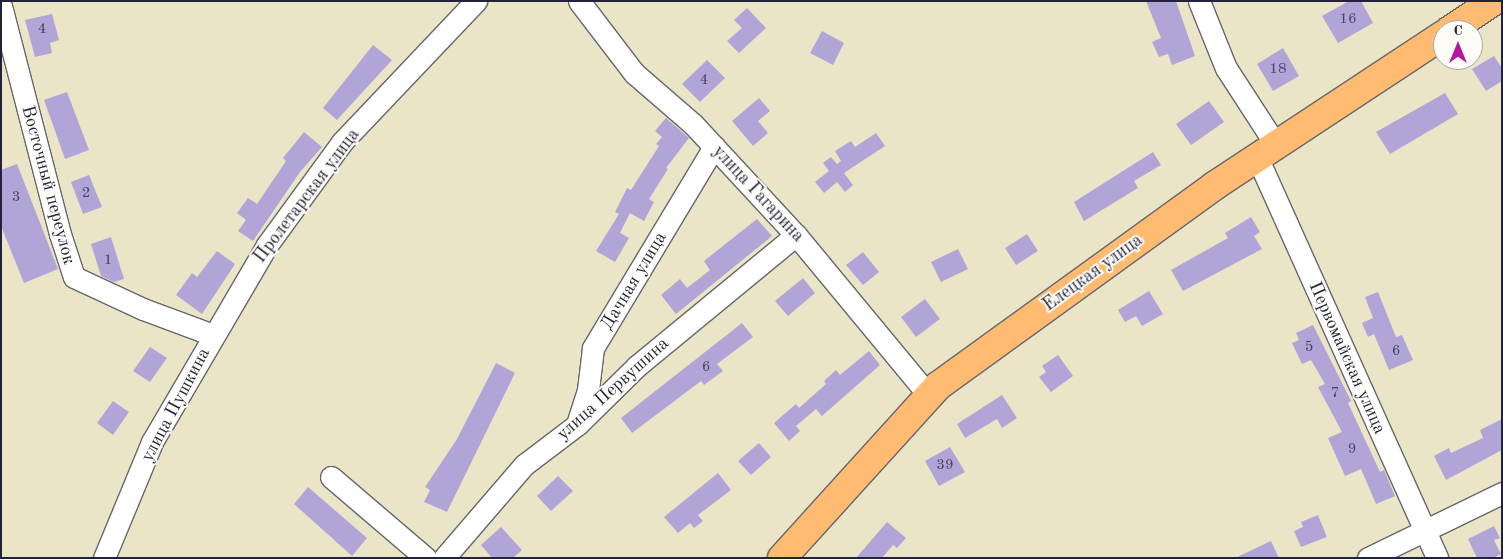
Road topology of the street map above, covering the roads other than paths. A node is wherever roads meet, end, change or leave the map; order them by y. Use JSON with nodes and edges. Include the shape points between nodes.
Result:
{"nodes":[{"id":1,"x":476,"y":1,"type":"edge"},
{"id":2,"x":579,"y":1,"type":"edge"},
{"id":3,"x":1199,"y":1,"type":"edge"},
{"id":4,"x":1494,"y":1,"type":"edge"},
{"id":5,"x":1,"y":6,"type":"edge"},
{"id":6,"x":1465,"y":20,"type":"edge"},
{"id":7,"x":1433,"y":42,"type":"edge"},
{"id":8,"x":714,"y":146,"type":"junction"},
{"id":9,"x":1266,"y":151,"type":"junction"},
{"id":10,"x":796,"y":235,"type":"junction"},
{"id":11,"x":213,"y":335,"type":"junction"},
{"id":12,"x":929,"y":396,"type":"junction"},
{"id":13,"x":578,"y":424,"type":"junction"},
{"id":14,"x":331,"y":477,"type":"dead end"},
{"id":15,"x":1502,"y":493,"type":"edge"},
{"id":16,"x":1424,"y":531,"type":"junction"},
{"id":17,"x":104,"y":558,"type":"edge"},
{"id":18,"x":426,"y":558,"type":"edge"},
{"id":19,"x":444,"y":558,"type":"edge"},
{"id":20,"x":782,"y":558,"type":"edge"},
{"id":21,"x":1368,"y":558,"type":"edge"},
{"id":22,"x":1437,"y":558,"type":"edge"}],
"edges":[{"from":1,"to":11,"type":"street","name":"Пролетарская улица","via":[[342,142],[267,245]]},
{"from":2,"to":8,"type":"street","name":"улица Гагарина","via":[[634,73]]},
{"from":3,"to":9,"type":"street","name":"Первомайская улица","via":[[1226,68]]},
{"from":4,"to":6,"type":"main road"},
{"from":5,"to":11,"type":"street","name":"Восточный переулок","via":[[74,277],[143,309]]},
{"from":7,"to":9,"type":"main road","name":"Елецкая улица"},
{"from":8,"to":10,"type":"street","name":"улица Гагарина"},
{"from":8,"to":13,"type":"street","name":"Дачная улица","via":[[594,348],[588,390]]},
{"from":9,"to":12,"type":"main road","name":"Елецкая улица","via":[[938,386]]},
{"from":9,"to":16,"type":"street","name":"Первомайская улица"},
{"from":10,"to":12,"type":"street","name":"улица Гагарина"},
{"from":10,"to":13,"type":"street","name":"улица Первушина","via":[[637,366]]},
{"from":11,"to":17,"type":"street","name":"улица Пушкина","via":[[152,442]]},
{"from":12,"to":20,"type":"main road","name":"Елецкая улица"},
{"from":13,"to":19,"type":"street","name":"улица Первушина","via":[[524,466]]},
{"from":14,"to":18,"type":"street"},
{"from":15,"to":16,"type":"street"},
{"from":16,"to":21,"type":"street"},
{"from":16,"to":22,"type":"street","name":"Первомайская улица"}]}
